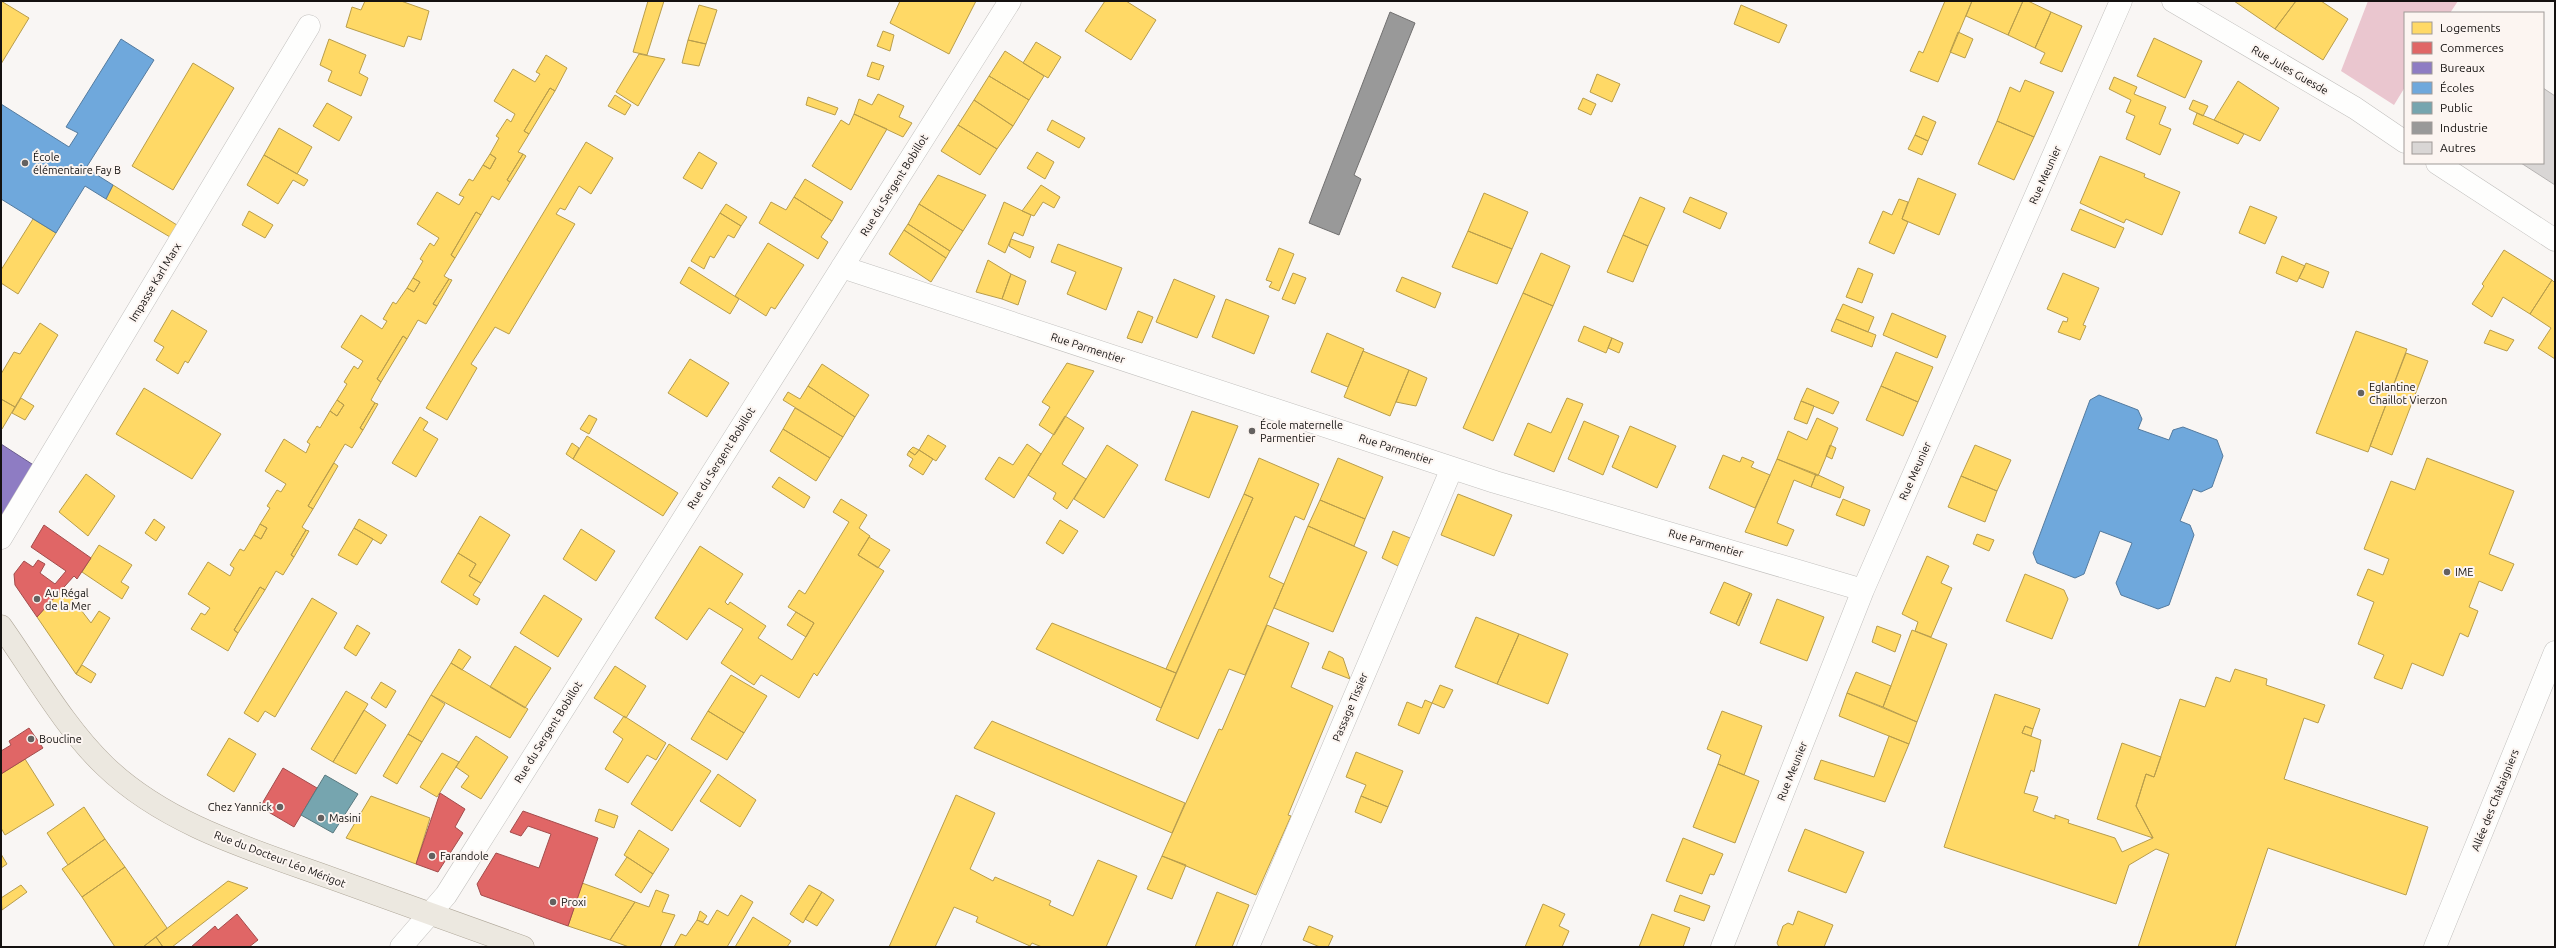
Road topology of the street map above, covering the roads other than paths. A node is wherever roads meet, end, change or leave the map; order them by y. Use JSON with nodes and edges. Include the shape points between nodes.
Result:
{"nodes":[{"id":1,"x":1010,"y":1,"type":"edge"},
{"id":2,"x":2121,"y":1,"type":"edge"},
{"id":3,"x":2173,"y":1,"type":"edge"},
{"id":4,"x":309,"y":26,"type":"dead end"},
{"id":5,"x":2404,"y":141,"type":"edge"},
{"id":6,"x":2439,"y":164,"type":"edge"},
{"id":7,"x":2555,"y":240,"type":"edge"},
{"id":8,"x":842,"y":267,"type":"junction"},
{"id":9,"x":1452,"y":468,"type":"junction"},
{"id":10,"x":1,"y":538,"type":"edge"},
{"id":11,"x":1863,"y":590,"type":"junction"},
{"id":12,"x":1,"y":626,"type":"edge"},
{"id":13,"x":2555,"y":652,"type":"edge"},
{"id":14,"x":430,"y":914,"type":"junction"},
{"id":15,"x":401,"y":947,"type":"edge"},
{"id":16,"x":523,"y":947,"type":"edge"},
{"id":17,"x":1248,"y":947,"type":"edge"},
{"id":18,"x":1722,"y":947,"type":"edge"},
{"id":19,"x":2435,"y":947,"type":"edge"}],
"edges":[{"from":1,"to":8,"type":"street","name":"Rue du Sergent Bobillot"},
{"from":2,"to":11,"type":"street","name":"Rue Meunier"},
{"from":3,"to":5,"type":"street","name":"Rue Jules Guesde","via":[[2355,108]]},
{"from":4,"to":10,"type":"street","name":"Impasse Karl Marx"},
{"from":6,"to":7,"type":"street"},
{"from":8,"to":9,"type":"street","name":"Rue Parmentier"},
{"from":8,"to":14,"type":"street","name":"Rue du Sergent Bobillot","via":[[446,895]]},
{"from":9,"to":11,"type":"street","name":"Rue Parmentier"},
{"from":9,"to":17,"type":"street","name":"Passage Tissier"},
{"from":11,"to":18,"type":"street","name":"Rue Meunier"},
{"from":12,"to":14,"type":"main road","name":"Rue du Docteur Léo Mérigot","via":[[84,743],[105,766],[132,789],[164,810],[237,844]]},
{"from":13,"to":19,"type":"street","name":"Allée des Châtaigniers"},
{"from":14,"to":15,"type":"street","name":"Rue du Sergent Bobillot"},
{"from":14,"to":16,"type":"main road","name":"Rue du Docteur Léo Mérigot"}]}
